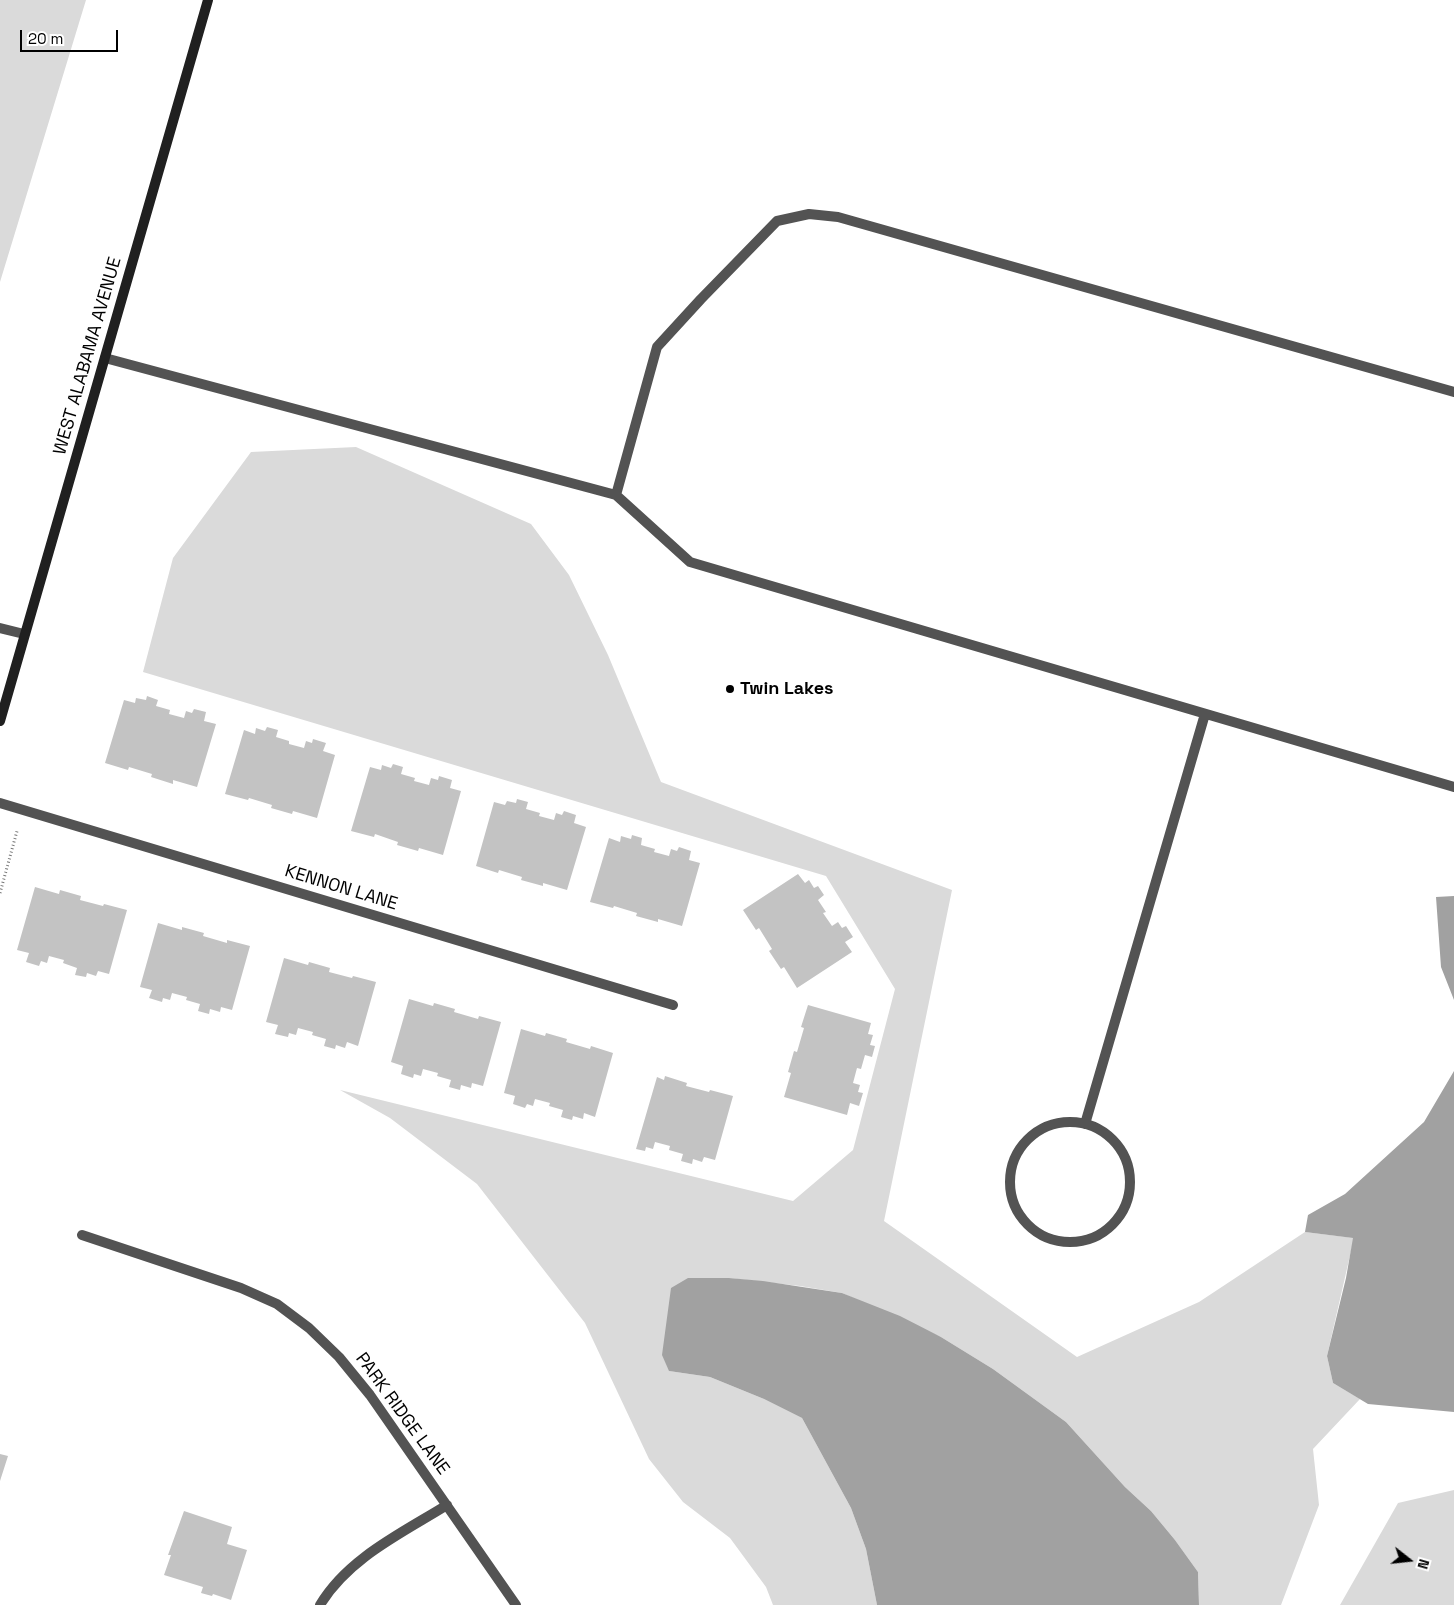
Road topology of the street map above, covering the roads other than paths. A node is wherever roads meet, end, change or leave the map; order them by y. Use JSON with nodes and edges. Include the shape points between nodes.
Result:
{"nodes":[{"id":1,"x":208,"y":0,"type":"edge"},
{"id":2,"x":105,"y":358,"type":"junction"},
{"id":3,"x":1454,"y":392,"type":"edge"},
{"id":4,"x":616,"y":494,"type":"junction"},
{"id":5,"x":0,"y":628,"type":"edge"},
{"id":6,"x":24,"y":634,"type":"junction"},
{"id":7,"x":1205,"y":714,"type":"junction"},
{"id":8,"x":0,"y":722,"type":"edge"},
{"id":9,"x":1454,"y":787,"type":"edge"},
{"id":10,"x":0,"y":803,"type":"edge"},
{"id":11,"x":673,"y":1005,"type":"dead end"},
{"id":12,"x":1085,"y":1124,"type":"junction"},
{"id":13,"x":82,"y":1235,"type":"dead end"},
{"id":14,"x":447,"y":1505,"type":"junction"},
{"id":15,"x":320,"y":1605,"type":"edge"},
{"id":16,"x":516,"y":1605,"type":"edge"}],
"edges":[{"from":1,"to":2,"type":"main road","name":"WEST ALABAMA AVENUE"},
{"from":2,"to":4,"type":"street"},
{"from":2,"to":6,"type":"main road","name":"WEST ALABAMA AVENUE"},
{"from":3,"to":4,"type":"street","via":[[838,216],[809,214],[778,221],[657,347]]},
{"from":4,"to":7,"type":"street","via":[[690,562]]},
{"from":5,"to":6,"type":"street"},
{"from":6,"to":8,"type":"main road","name":"WEST ALABAMA AVENUE"},
{"from":7,"to":9,"type":"street"},
{"from":7,"to":12,"type":"street"},
{"from":10,"to":11,"type":"street","name":"KENNON LANE"},
{"from":12,"to":12,"type":"street","via":[[1067,1122],[1048,1126],[1020,1149],[1012,1166],[1010,1185],[1014,1203],[1024,1221],[1040,1234],[1059,1242],[1079,1242],[1099,1236],[1115,1223],[1126,1205],[1129,1171],[1119,1146],[1104,1132]]},
{"from":13,"to":14,"type":"street","name":"PARK RIDGE LANE","via":[[241,1288],[277,1304],[309,1328],[339,1357],[370,1395]]},
{"from":14,"to":15,"type":"street","via":[[376,1549],[346,1572]]},
{"from":14,"to":16,"type":"street","name":"PARK RIDGE LANE"}]}
